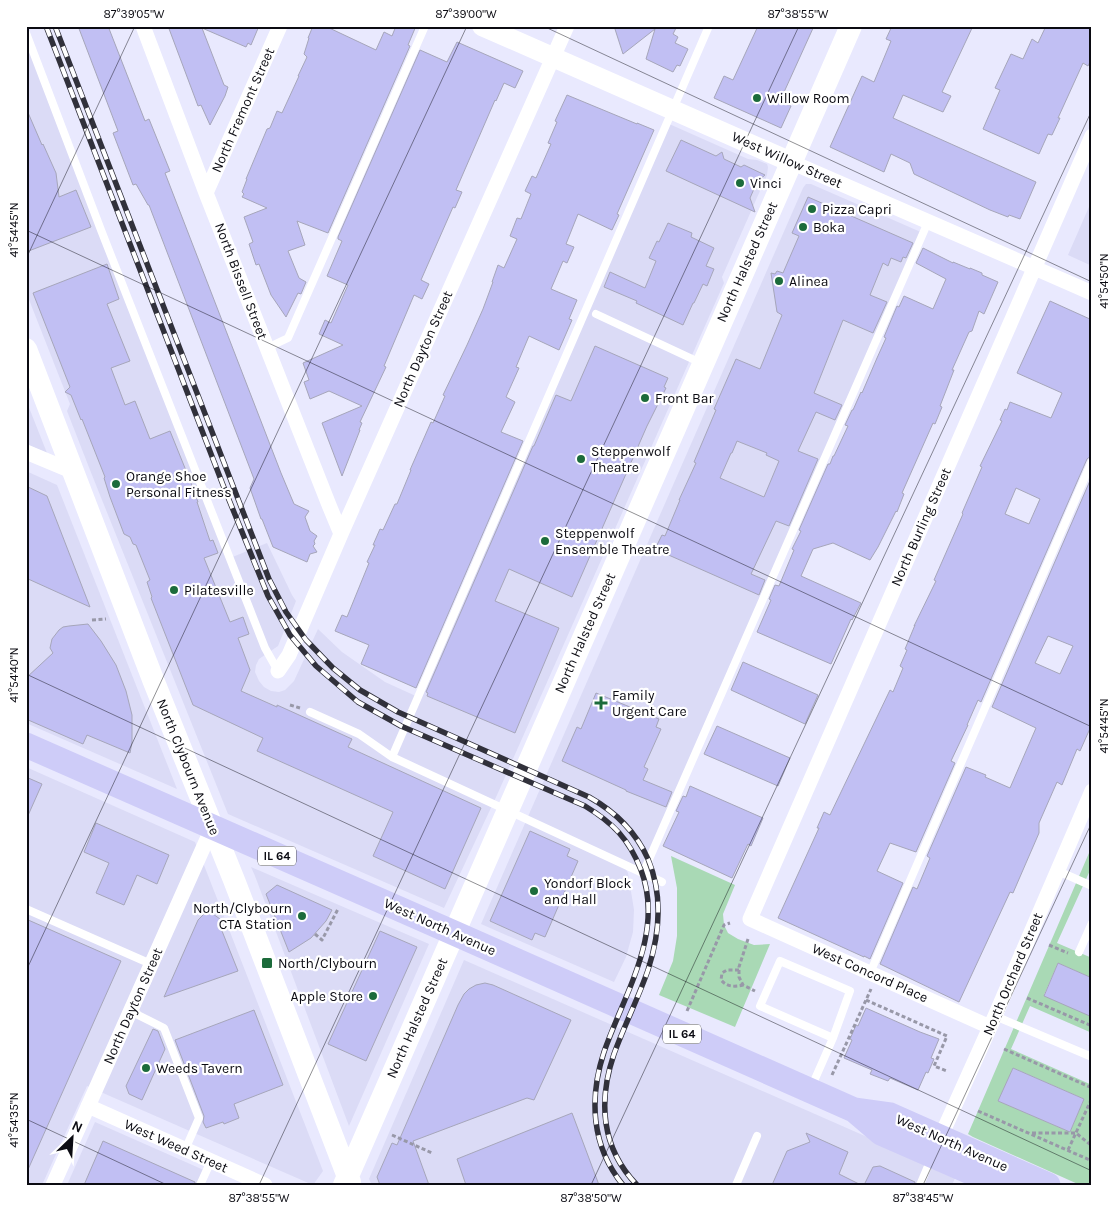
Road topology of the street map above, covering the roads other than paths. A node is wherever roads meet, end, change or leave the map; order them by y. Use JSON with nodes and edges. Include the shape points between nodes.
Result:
{"nodes":[{"id":1,"x":143,"y":26,"type":"edge"},
{"id":2,"x":280,"y":26,"type":"edge"},
{"id":3,"x":425,"y":26,"type":"edge"},
{"id":4,"x":482,"y":26,"type":"edge"},
{"id":5,"x":567,"y":26,"type":"edge"},
{"id":6,"x":709,"y":26,"type":"edge"},
{"id":7,"x":851,"y":26,"type":"edge"},
{"id":8,"x":26,"y":33,"type":"edge"},
{"id":9,"x":553,"y":58,"type":"junction"},
{"id":10,"x":672,"y":110,"type":"junction"},
{"id":11,"x":1092,"y":136,"type":"edge"},
{"id":12,"x":791,"y":162,"type":"junction"},
{"id":13,"x":206,"y":193,"type":"junction"},
{"id":14,"x":928,"y":222,"type":"junction"},
{"id":15,"x":1034,"y":268,"type":"junction"},
{"id":16,"x":1092,"y":294,"type":"edge"},
{"id":17,"x":596,"y":314,"type":"dead end"},
{"id":18,"x":267,"y":348,"type":"junction"},
{"id":19,"x":26,"y":349,"type":"edge"},
{"id":20,"x":703,"y":364,"type":"junction"},
{"id":21,"x":26,"y":452,"type":"edge"},
{"id":22,"x":1092,"y":461,"type":"edge"},
{"id":23,"x":74,"y":472,"type":"junction"},
{"id":24,"x":341,"y":534,"type":"junction"},
{"id":25,"x":278,"y":671,"type":"joint"},
{"id":26,"x":310,"y":712,"type":"dead end"},
{"id":27,"x":26,"y":746,"type":"edge"},
{"id":28,"x":392,"y":757,"type":"junction"},
{"id":29,"x":1092,"y":791,"type":"edge"},
{"id":30,"x":507,"y":810,"type":"junction"},
{"id":31,"x":212,"y":828,"type":"junction"},
{"id":32,"x":1058,"y":871,"type":"junction"},
{"id":33,"x":643,"y":873,"type":"junction"},
{"id":34,"x":662,"y":882,"type":"dead end"},
{"id":35,"x":1092,"y":886,"type":"edge"},
{"id":36,"x":26,"y":909,"type":"edge"},
{"id":37,"x":750,"y":919,"type":"joint"},
{"id":38,"x":1092,"y":922,"type":"edge"},
{"id":39,"x":454,"y":933,"type":"junction"},
{"id":40,"x":1079,"y":952,"type":"dead end"},
{"id":41,"x":152,"y":964,"type":"junction"},
{"id":42,"x":872,"y":978,"type":"junction"},
{"id":43,"x":130,"y":1012,"type":"junction"},
{"id":44,"x":992,"y":1021,"type":"junction"},
{"id":45,"x":833,"y":1038,"type":"junction"},
{"id":46,"x":1092,"y":1057,"type":"edge"},
{"id":47,"x":810,"y":1091,"type":"junction"},
{"id":48,"x":88,"y":1106,"type":"junction"},
{"id":49,"x":757,"y":1136,"type":"dead end"},
{"id":50,"x":936,"y":1146,"type":"junction"},
{"id":51,"x":185,"y":1150,"type":"junction"},
{"id":52,"x":211,"y":1161,"type":"junction"},
{"id":53,"x":347,"y":1182,"type":"edge"},
{"id":54,"x":53,"y":1185,"type":"edge"},
{"id":55,"x":200,"y":1185,"type":"edge"},
{"id":56,"x":265,"y":1185,"type":"edge"},
{"id":57,"x":736,"y":1185,"type":"edge"},
{"id":58,"x":920,"y":1185,"type":"edge"},
{"id":59,"x":1000,"y":1185,"type":"edge"},
{"id":60,"x":1048,"y":1185,"type":"edge"}],
"edges":[{"from":1,"to":13,"type":"street","name":"North Bissell Street"},
{"from":2,"to":13,"type":"street","name":"North Fremont Street"},
{"from":3,"to":18,"type":"lane","via":[[288,338]]},
{"from":4,"to":9,"type":"street","name":"West Willow Street"},
{"from":5,"to":9,"type":"street","name":"North Dayton Street"},
{"from":6,"to":10,"type":"lane"},
{"from":7,"to":12,"type":"main road","name":"North Halsted Street"},
{"from":8,"to":25,"type":"lane","via":[[262,639]]},
{"from":9,"to":10,"type":"street","name":"West Willow Street"},
{"from":9,"to":24,"type":"street","name":"North Dayton Street"},
{"from":10,"to":12,"type":"street","name":"West Willow Street"},
{"from":10,"to":28,"type":"lane"},
{"from":11,"to":15,"type":"street","name":"North Burling Street"},
{"from":12,"to":14,"type":"street","name":"West Willow Street"},
{"from":12,"to":20,"type":"main road","name":"North Halsted Street"},
{"from":13,"to":18,"type":"street","name":"North Bissell Street"},
{"from":14,"to":15,"type":"street","name":"West Willow Street"},
{"from":14,"to":33,"type":"lane"},
{"from":15,"to":16,"type":"street","name":"West Willow Street"},
{"from":15,"to":37,"type":"street","name":"North Burling Street"},
{"from":17,"to":20,"type":"lane"},
{"from":18,"to":24,"type":"street","name":"North Bissell Street"},
{"from":19,"to":23,"type":"main road","name":"North Clybourn Avenue"},
{"from":20,"to":30,"type":"main road","name":"North Halsted Street"},
{"from":21,"to":23,"type":"street"},
{"from":22,"to":42,"type":"lane"},
{"from":23,"to":31,"type":"main road","name":"North Clybourn Avenue"},
{"from":24,"to":25,"type":"street","name":"North Dayton Street","via":[[289,655]]},
{"from":26,"to":28,"type":"lane","via":[[359,734]]},
{"from":27,"to":31,"type":"main road","name":"West North Avenue","number":"IL 64"},
{"from":28,"to":30,"type":"lane"},
{"from":29,"to":32,"type":"street","name":"North Orchard Street"},
{"from":30,"to":33,"type":"lane"},
{"from":30,"to":39,"type":"main road","name":"North Halsted Street"},
{"from":31,"to":39,"type":"main road","name":"West North Avenue","number":"IL 64"},
{"from":31,"to":41,"type":"street","name":"North Dayton Street"},
{"from":31,"to":53,"type":"main road","name":"North Clybourn Avenue"},
{"from":32,"to":35,"type":"lane"},
{"from":32,"to":44,"type":"street","name":"North Orchard Street"},
{"from":33,"to":34,"type":"lane"},
{"from":36,"to":41,"type":"lane"},
{"from":37,"to":42,"type":"street","name":"West Concord Place"},
{"from":38,"to":40,"type":"lane"},
{"from":39,"to":47,"type":"main road","name":"West North Avenue","number":"IL 64"},
{"from":39,"to":53,"type":"main road","name":"North Halsted Street"},
{"from":41,"to":43,"type":"street","name":"North Dayton Street"},
{"from":42,"to":44,"type":"street","name":"West Concord Place"},
{"from":43,"to":48,"type":"street","name":"North Dayton Street"},
{"from":43,"to":51,"type":"lane","via":[[164,1028],[199,1118]]},
{"from":44,"to":46,"type":"lane"},
{"from":44,"to":50,"type":"street","name":"North Orchard Street"},
{"from":45,"to":45,"type":"lane","via":[[850,990],[780,961],[760,1006]]},
{"from":45,"to":47,"type":"lane"},
{"from":47,"to":50,"type":"main road","name":"West North Avenue","number":"IL 64","via":[[854,1110],[881,1133]]},
{"from":48,"to":51,"type":"street","name":"West Weed Street"},
{"from":48,"to":54,"type":"street","name":"North Dayton Street"},
{"from":49,"to":57,"type":"lane"},
{"from":50,"to":58,"type":"lane"},
{"from":50,"to":59,"type":"main road","name":"West North Avenue","number":"IL 64"},
{"from":50,"to":60,"type":"main road","name":"West North Avenue","number":"IL 64"},
{"from":51,"to":52,"type":"street","name":"West Weed Street"},
{"from":52,"to":55,"type":"lane"},
{"from":52,"to":56,"type":"street","name":"West Weed Street"}]}
